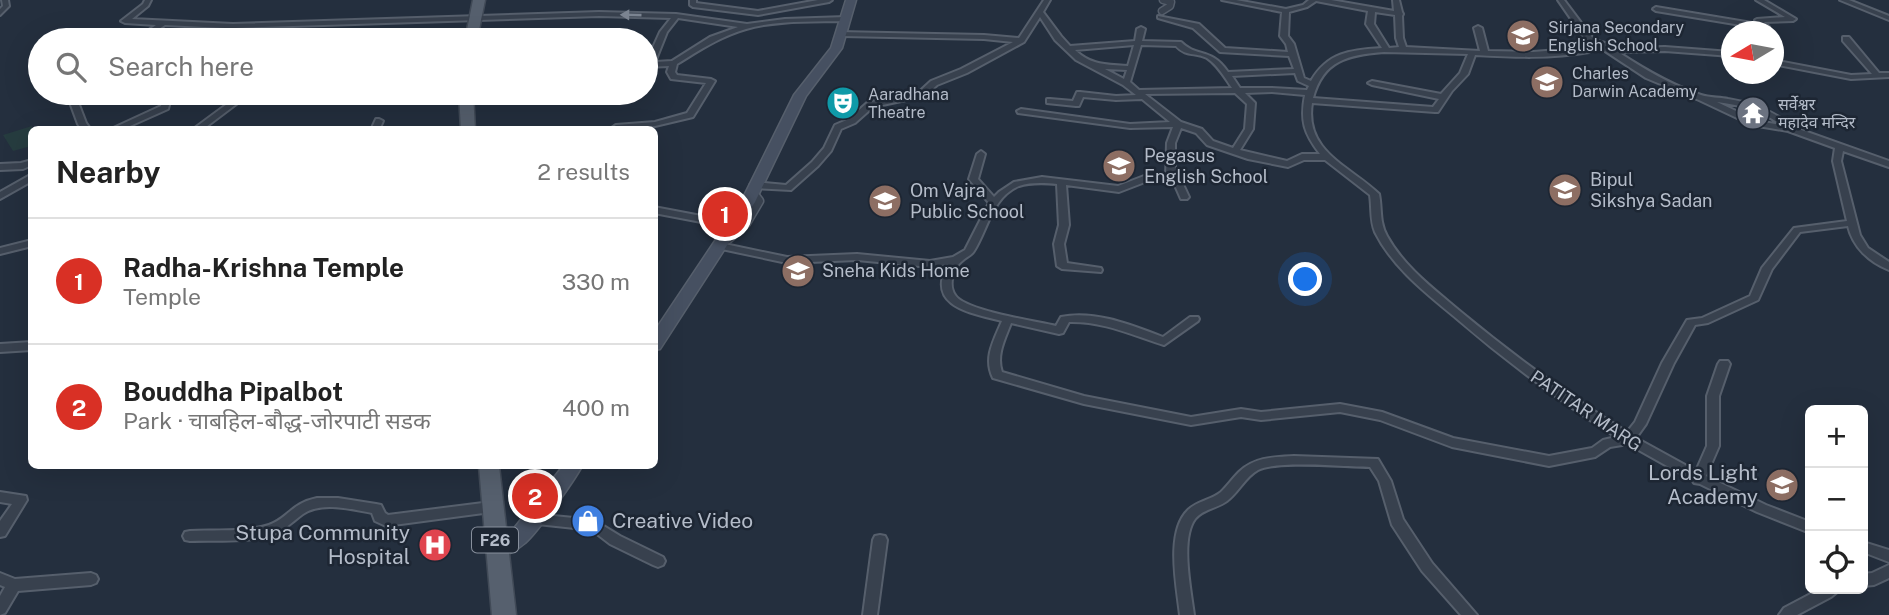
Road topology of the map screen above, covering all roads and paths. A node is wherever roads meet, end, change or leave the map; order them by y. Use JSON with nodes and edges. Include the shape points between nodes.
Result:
{"nodes":[{"id":1,"x":5,"y":0,"type":"edge"},
{"id":2,"x":148,"y":0,"type":"edge"},
{"id":3,"x":479,"y":0,"type":"edge"},
{"id":4,"x":693,"y":0,"type":"edge"},
{"id":5,"x":829,"y":0,"type":"edge"},
{"id":6,"x":850,"y":0,"type":"edge"},
{"id":7,"x":1047,"y":0,"type":"edge"},
{"id":8,"x":1163,"y":0,"type":"edge"},
{"id":9,"x":1225,"y":0,"type":"edge"},
{"id":10,"x":1313,"y":0,"type":"edge"},
{"id":11,"x":1319,"y":0,"type":"edge"},
{"id":12,"x":1396,"y":0,"type":"edge"},
{"id":13,"x":1560,"y":0,"type":"edge"},
{"id":14,"x":1759,"y":0,"type":"edge"},
{"id":15,"x":1843,"y":0,"type":"edge"},
{"id":16,"x":1238,"y":1,"type":"edge"},
{"id":17,"x":1656,"y":9,"type":"dead end"},
{"id":18,"x":1373,"y":10,"type":"junction"},
{"id":19,"x":1039,"y":11,"type":"junction"},
{"id":20,"x":1286,"y":11,"type":"junction"},
{"id":21,"x":0,"y":13,"type":"edge"},
{"id":22,"x":758,"y":13,"type":"junction"},
{"id":23,"x":1161,"y":14,"type":"joint"},
{"id":24,"x":1400,"y":14,"type":"junction"},
{"id":25,"x":676,"y":16,"type":"junction"},
{"id":26,"x":1889,"y":18,"type":"edge"},
{"id":27,"x":475,"y":19,"type":"junction"},
{"id":28,"x":846,"y":19,"type":"junction"},
{"id":29,"x":163,"y":24,"type":"junction"},
{"id":30,"x":233,"y":26,"type":"junction"},
{"id":31,"x":751,"y":26,"type":"junction"},
{"id":32,"x":157,"y":28,"type":"edge"},
{"id":33,"x":230,"y":28,"type":"edge"},
{"id":34,"x":473,"y":28,"type":"edge"},
{"id":35,"x":1478,"y":28,"type":"dead end"},
{"id":36,"x":1141,"y":29,"type":"dead end"},
{"id":37,"x":842,"y":34,"type":"junction"},
{"id":38,"x":1846,"y":39,"type":"dead end"},
{"id":39,"x":1021,"y":40,"type":"junction"},
{"id":40,"x":1591,"y":42,"type":"junction"},
{"id":41,"x":1138,"y":43,"type":"junction"},
{"id":42,"x":658,"y":44,"type":"edge"},
{"id":43,"x":1069,"y":48,"type":"junction"},
{"id":44,"x":1609,"y":50,"type":"junction"},
{"id":45,"x":1387,"y":51,"type":"junction"},
{"id":46,"x":1404,"y":51,"type":"junction"},
{"id":47,"x":1472,"y":53,"type":"junction"},
{"id":48,"x":1721,"y":53,"type":"edge"},
{"id":49,"x":1292,"y":54,"type":"junction"},
{"id":50,"x":1485,"y":54,"type":"junction"},
{"id":51,"x":674,"y":63,"type":"junction"},
{"id":52,"x":658,"y":64,"type":"edge"},
{"id":53,"x":1784,"y":64,"type":"edge"},
{"id":54,"x":1097,"y":66,"type":"junction"},
{"id":55,"x":1131,"y":68,"type":"junction"},
{"id":56,"x":1298,"y":71,"type":"junction"},
{"id":57,"x":1228,"y":74,"type":"junction"},
{"id":58,"x":1876,"y":74,"type":"junction"},
{"id":59,"x":1889,"y":75,"type":"edge"},
{"id":60,"x":1126,"y":83,"type":"junction"},
{"id":61,"x":1372,"y":83,"type":"dead end"},
{"id":62,"x":1238,"y":90,"type":"junction"},
{"id":63,"x":1136,"y":92,"type":"junction"},
{"id":64,"x":1311,"y":93,"type":"junction"},
{"id":65,"x":1146,"y":97,"type":"junction"},
{"id":66,"x":1443,"y":97,"type":"junction"},
{"id":67,"x":1702,"y":98,"type":"junction"},
{"id":68,"x":1050,"y":101,"type":"dead end"},
{"id":69,"x":75,"y":105,"type":"edge"},
{"id":70,"x":165,"y":105,"type":"edge"},
{"id":71,"x":230,"y":105,"type":"edge"},
{"id":72,"x":467,"y":105,"type":"edge"},
{"id":73,"x":1021,"y":111,"type":"dead end"},
{"id":74,"x":1178,"y":124,"type":"junction"},
{"id":75,"x":84,"y":126,"type":"edge"},
{"id":76,"x":122,"y":126,"type":"edge"},
{"id":77,"x":202,"y":126,"type":"edge"},
{"id":78,"x":468,"y":126,"type":"edge"},
{"id":79,"x":629,"y":126,"type":"edge"},
{"id":80,"x":1790,"y":130,"type":"junction"},
{"id":81,"x":1839,"y":148,"type":"junction"},
{"id":82,"x":1235,"y":152,"type":"junction"},
{"id":83,"x":981,"y":154,"type":"dead end"},
{"id":84,"x":1326,"y":157,"type":"junction"},
{"id":85,"x":1889,"y":164,"type":"edge"},
{"id":86,"x":0,"y":167,"type":"edge"},
{"id":87,"x":28,"y":169,"type":"edge"},
{"id":88,"x":28,"y":170,"type":"edge"},
{"id":89,"x":1170,"y":179,"type":"junction"},
{"id":90,"x":1061,"y":182,"type":"junction"},
{"id":91,"x":753,"y":188,"type":"junction"},
{"id":92,"x":0,"y":196,"type":"edge"},
{"id":93,"x":1184,"y":197,"type":"dead end"},
{"id":94,"x":994,"y":203,"type":"junction"},
{"id":95,"x":658,"y":211,"type":"edge"},
{"id":96,"x":1852,"y":223,"type":"junction"},
{"id":97,"x":733,"y":225,"type":"junction"},
{"id":98,"x":28,"y":244,"type":"edge"},
{"id":99,"x":720,"y":246,"type":"junction"},
{"id":100,"x":0,"y":251,"type":"edge"},
{"id":101,"x":956,"y":260,"type":"junction"},
{"id":102,"x":1889,"y":267,"type":"edge"},
{"id":103,"x":1097,"y":270,"type":"dead end"},
{"id":104,"x":1008,"y":318,"type":"junction"},
{"id":105,"x":1194,"y":319,"type":"dead end"},
{"id":106,"x":658,"y":339,"type":"edge"},
{"id":107,"x":28,"y":346,"type":"edge"},
{"id":108,"x":0,"y":348,"type":"edge"},
{"id":109,"x":1724,"y":364,"type":"dead end"},
{"id":110,"x":1627,"y":440,"type":"junction"},
{"id":111,"x":489,"y":469,"type":"edge"},
{"id":112,"x":571,"y":469,"type":"edge"},
{"id":113,"x":1698,"y":480,"type":"junction"},
{"id":114,"x":0,"y":497,"type":"edge"},
{"id":115,"x":491,"y":507,"type":"junction"},
{"id":116,"x":533,"y":519,"type":"junction"},
{"id":117,"x":1805,"y":526,"type":"edge"},
{"id":118,"x":0,"y":533,"type":"edge"},
{"id":119,"x":190,"y":536,"type":"dead end"},
{"id":120,"x":880,"y":540,"type":"dead end"},
{"id":121,"x":1868,"y":549,"type":"edge"},
{"id":122,"x":497,"y":550,"type":"junction"},
{"id":123,"x":1889,"y":556,"type":"edge"},
{"id":124,"x":658,"y":561,"type":"dead end"},
{"id":125,"x":1889,"y":571,"type":"edge"},
{"id":126,"x":0,"y":579,"type":"edge"},
{"id":127,"x":91,"y":579,"type":"dead end"},
{"id":128,"x":1868,"y":580,"type":"edge"},
{"id":129,"x":14,"y":585,"type":"junction"},
{"id":130,"x":1822,"y":594,"type":"edge"},
{"id":131,"x":0,"y":609,"type":"edge"},
{"id":132,"x":505,"y":615,"type":"edge"},
{"id":133,"x":870,"y":615,"type":"edge"},
{"id":134,"x":1187,"y":615,"type":"edge"},
{"id":135,"x":1470,"y":615,"type":"edge"},
{"id":136,"x":1786,"y":615,"type":"edge"}],
"edges":[{"from":1,"to":21,"type":"street"},
{"from":2,"to":29,"type":"street","via":[[125,21]]},
{"from":3,"to":27,"type":"main road"},
{"from":4,"to":22,"type":"street","via":[[693,5]]},
{"from":5,"to":22,"type":"street"},
{"from":6,"to":28,"type":"main road"},
{"from":7,"to":19,"type":"street"},
{"from":8,"to":23,"type":"street","via":[[1171,2]]},
{"from":9,"to":16,"type":"street"},
{"from":10,"to":20,"type":"street"},
{"from":11,"to":18,"type":"street"},
{"from":12,"to":24,"type":"street"},
{"from":13,"to":40,"type":"street"},
{"from":14,"to":17,"type":"street","via":[[1793,19],[1759,20],[1765,27]]},
{"from":15,"to":26,"type":"street"},
{"from":16,"to":20,"type":"street"},
{"from":18,"to":24,"type":"street"},
{"from":18,"to":45,"type":"street","via":[[1370,24]]},
{"from":19,"to":39,"type":"street"},
{"from":19,"to":43,"type":"street"},
{"from":20,"to":49,"type":"street","via":[[1284,36]]},
{"from":22,"to":31,"type":"street"},
{"from":23,"to":49,"type":"street","via":[[1196,26],[1223,50]]},
{"from":24,"to":46,"type":"street","via":[[1398,31]]},
{"from":25,"to":27,"type":"street","one_way":true},
{"from":25,"to":31,"type":"street"},
{"from":25,"to":42,"type":"street"},
{"from":27,"to":30,"type":"street"},
{"from":27,"to":34,"type":"main road"},
{"from":28,"to":31,"type":"street"},
{"from":28,"to":37,"type":"main road"},
{"from":29,"to":30,"type":"street"},
{"from":29,"to":32,"type":"street"},
{"from":30,"to":33,"type":"street"},
{"from":31,"to":51,"type":"street","via":[[713,39]]},
{"from":35,"to":50,"type":"street"},
{"from":36,"to":41,"type":"street"},
{"from":37,"to":39,"type":"street"},
{"from":37,"to":91,"type":"main road","via":[[829,60],[794,103]]},
{"from":38,"to":58,"type":"street"},
{"from":39,"to":91,"type":"street","via":[[934,83],[922,94],[870,105],[838,127],[828,149],[788,188]]},
{"from":40,"to":44,"type":"street"},
{"from":40,"to":50,"type":"street","via":[[1586,50],[1564,53]]},
{"from":41,"to":43,"type":"street"},
{"from":41,"to":55,"type":"street"},
{"from":41,"to":57,"type":"street","via":[[1178,44],[1189,53],[1208,56]]},
{"from":43,"to":54,"type":"street"},
{"from":44,"to":48,"type":"street"},
{"from":44,"to":67,"type":"street","via":[[1648,76]]},
{"from":45,"to":46,"type":"street"},
{"from":45,"to":64,"type":"street","via":[[1352,54],[1330,62]]},
{"from":46,"to":47,"type":"street"},
{"from":47,"to":50,"type":"street"},
{"from":47,"to":66,"type":"street","via":[[1464,74]]},
{"from":49,"to":56,"type":"street"},
{"from":51,"to":52,"type":"street"},
{"from":51,"to":79,"type":"street","via":[[674,77],[710,81],[690,115]]},
{"from":53,"to":58,"type":"street","via":[[1851,77]]},
{"from":54,"to":55,"type":"street"},
{"from":54,"to":60,"type":"street"},
{"from":55,"to":60,"type":"street"},
{"from":56,"to":57,"type":"street"},
{"from":56,"to":64,"type":"street"},
{"from":57,"to":62,"type":"street"},
{"from":58,"to":59,"type":"street"},
{"from":60,"to":63,"type":"street"},
{"from":61,"to":66,"type":"street"},
{"from":62,"to":63,"type":"street"},
{"from":62,"to":64,"type":"street"},
{"from":62,"to":82,"type":"street","via":[[1251,103],[1252,118]]},
{"from":63,"to":65,"type":"street"},
{"from":64,"to":66,"type":"street","via":[[1429,110],[1438,108]]},
{"from":64,"to":84,"type":"street","name":"PATITAR MARG","via":[[1307,128]]},
{"from":65,"to":68,"type":"street","via":[[1087,93],[1080,94],[1076,104]]},
{"from":65,"to":74,"type":"street"},
{"from":67,"to":80,"type":"street","via":[[1755,123]]},
{"from":67,"to":80,"type":"street","via":[[1750,105]]},
{"from":69,"to":75,"type":"street"},
{"from":70,"to":76,"type":"street"},
{"from":71,"to":77,"type":"street"},
{"from":72,"to":78,"type":"main road"},
{"from":73,"to":74,"type":"street","via":[[1130,126]]},
{"from":74,"to":82,"type":"street"},
{"from":74,"to":89,"type":"street","via":[[1171,144]]},
{"from":80,"to":81,"type":"street"},
{"from":81,"to":85,"type":"street"},
{"from":81,"to":96,"type":"street","via":[[1837,160]]},
{"from":82,"to":84,"type":"street","via":[[1288,164],[1302,157]]},
{"from":83,"to":94,"type":"street","via":[[972,179]]},
{"from":84,"to":110,"type":"street","name":"PATITAR MARG","via":[[1374,194],[1373,212],[1382,236],[1418,283],[1495,348]]},
{"from":86,"to":87,"type":"street"},
{"from":88,"to":92,"type":"street"},
{"from":89,"to":90,"type":"street","via":[[1144,179],[1119,189]]},
{"from":89,"to":93,"type":"street","via":[[1177,180]]},
{"from":90,"to":94,"type":"street","via":[[1026,181]]},
{"from":90,"to":103,"type":"street","via":[[1062,266]]},
{"from":91,"to":97,"type":"main road"},
{"from":91,"to":99,"type":"street","via":[[759,201],[746,223]]},
{"from":94,"to":101,"type":"street","via":[[969,252]]},
{"from":95,"to":97,"type":"street"},
{"from":96,"to":102,"type":"street","via":[[1861,246]]},
{"from":96,"to":110,"type":"street","via":[[1797,230],[1767,268],[1754,298],[1704,321],[1691,321],[1640,424]]},
{"from":97,"to":99,"type":"main road"},
{"from":98,"to":100,"type":"street"},
{"from":99,"to":101,"type":"street","via":[[787,260],[857,257],[917,264]]},
{"from":99,"to":106,"type":"main road"},
{"from":101,"to":104,"type":"street","via":[[946,284],[952,300]]},
{"from":104,"to":105,"type":"street","via":[[1059,330],[1065,319],[1077,318],[1164,341]]},
{"from":104,"to":110,"type":"street","via":[[993,358],[997,375],[1084,400],[1191,421],[1241,413],[1261,416],[1340,408],[1382,416],[1452,442],[1549,461]]},
{"from":107,"to":108,"type":"street"},
{"from":109,"to":113,"type":"street","via":[[1713,396],[1713,446]]},
{"from":110,"to":113,"type":"street","name":"PATITAR MARG"},
{"from":111,"to":115,"type":"main road","number":"F26"},
{"from":112,"to":116,"type":"main road"},
{"from":113,"to":117,"type":"street","name":"PATITAR MARG"},
{"from":114,"to":118,"type":"street","via":[[21,500]]},
{"from":115,"to":119,"type":"street","via":[[386,521],[376,509],[321,503],[305,505],[285,523],[268,530]]},
{"from":115,"to":122,"type":"main road","number":"F26"},
{"from":116,"to":122,"type":"main road","via":[[519,537]]},
{"from":116,"to":124,"type":"street","via":[[602,530]]},
{"from":120,"to":133,"type":"street"},
{"from":121,"to":123,"type":"street"},
{"from":122,"to":132,"type":"main road","number":"F26"},
{"from":125,"to":128,"type":"street"},
{"from":126,"to":129,"type":"street"},
{"from":127,"to":129,"type":"street"},
{"from":129,"to":131,"type":"street"},
{"from":130,"to":136,"type":"street"},
{"from":134,"to":135,"type":"street","via":[[1182,551],[1187,519],[1221,499],[1254,466],[1339,462],[1374,462],[1397,521],[1427,567]]}]}
